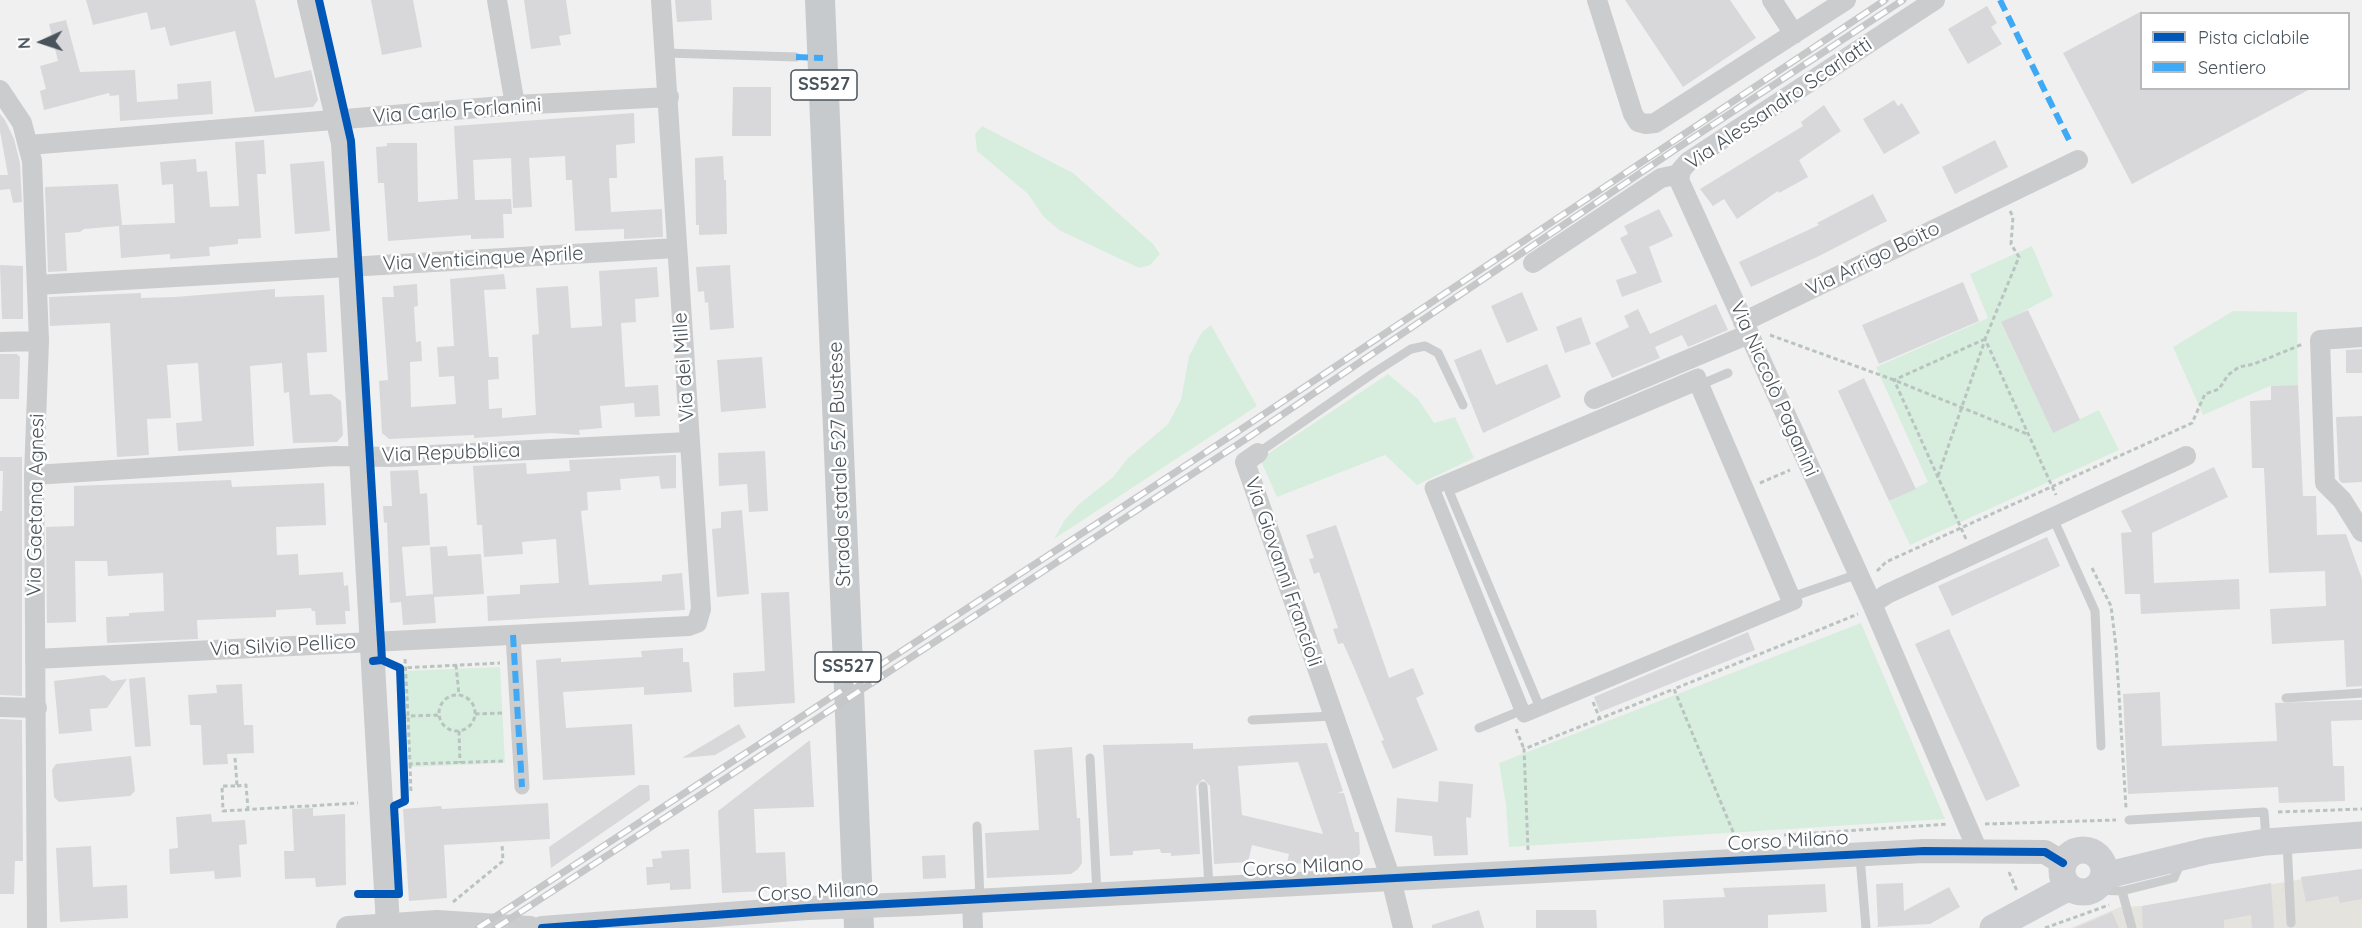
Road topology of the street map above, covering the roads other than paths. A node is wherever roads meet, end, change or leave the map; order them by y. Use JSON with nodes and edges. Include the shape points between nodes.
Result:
{"nodes":[{"id":1,"x":309,"y":0,"type":"edge"},
{"id":2,"x":497,"y":0,"type":"edge"},
{"id":3,"x":661,"y":0,"type":"edge"},
{"id":4,"x":820,"y":0,"type":"edge"},
{"id":5,"x":1597,"y":0,"type":"edge"},
{"id":6,"x":1772,"y":0,"type":"edge"},
{"id":7,"x":1846,"y":0,"type":"edge"},
{"id":8,"x":1935,"y":0,"type":"edge"},
{"id":9,"x":1794,"y":34,"type":"junction"},
{"id":10,"x":666,"y":53,"type":"junction"},
{"id":11,"x":796,"y":57,"type":"dead end"},
{"id":12,"x":0,"y":90,"type":"edge"},
{"id":13,"x":669,"y":97,"type":"junction"},
{"id":14,"x":515,"y":105,"type":"junction"},
{"id":15,"x":339,"y":120,"type":"junction"},
{"id":16,"x":30,"y":145,"type":"junction"},
{"id":17,"x":2078,"y":160,"type":"dead end"},
{"id":18,"x":1680,"y":174,"type":"junction"},
{"id":19,"x":676,"y":248,"type":"junction"},
{"id":20,"x":1533,"y":263,"type":"dead end"},
{"id":21,"x":350,"y":267,"type":"junction"},
{"id":22,"x":37,"y":285,"type":"junction"},
{"id":23,"x":1746,"y":328,"type":"junction"},
{"id":24,"x":2362,"y":337,"type":"edge"},
{"id":25,"x":39,"y":341,"type":"junction"},
{"id":26,"x":0,"y":342,"type":"edge"},
{"id":27,"x":1728,"y":373,"type":"dead end"},
{"id":28,"x":1699,"y":387,"type":"junction"},
{"id":29,"x":1594,"y":399,"type":"dead end"},
{"id":30,"x":1463,"y":405,"type":"dead end"},
{"id":31,"x":688,"y":442,"type":"junction"},
{"id":32,"x":1258,"y":453,"type":"joint"},
{"id":33,"x":2186,"y":456,"type":"dead end"},
{"id":34,"x":361,"y":457,"type":"junction"},
{"id":35,"x":34,"y":475,"type":"junction"},
{"id":36,"x":2362,"y":499,"type":"edge"},
{"id":37,"x":2342,"y":500,"type":"junction"},
{"id":38,"x":2058,"y":515,"type":"junction"},
{"id":39,"x":2362,"y":532,"type":"edge"},
{"id":40,"x":1860,"y":574,"type":"junction"},
{"id":41,"x":1789,"y":598,"type":"junction"},
{"id":42,"x":701,"y":609,"type":"joint"},
{"id":43,"x":1865,"y":613,"type":"junction"},
{"id":44,"x":513,"y":635,"type":"junction"},
{"id":45,"x":372,"y":651,"type":"junction"},
{"id":46,"x":35,"y":659,"type":"junction"},
{"id":47,"x":2362,"y":693,"type":"edge"},
{"id":48,"x":2286,"y":698,"type":"dead end"},
{"id":49,"x":1538,"y":703,"type":"junction"},
{"id":50,"x":0,"y":708,"type":"edge"},
{"id":51,"x":37,"y":708,"type":"junction"},
{"id":52,"x":1516,"y":713,"type":"junction"},
{"id":53,"x":1334,"y":716,"type":"junction"},
{"id":54,"x":1252,"y":720,"type":"dead end"},
{"id":55,"x":1479,"y":728,"type":"dead end"},
{"id":56,"x":2101,"y":746,"type":"dead end"},
{"id":57,"x":1090,"y":758,"type":"dead end"},
{"id":58,"x":1203,"y":786,"type":"dead end"},
{"id":59,"x":522,"y":787,"type":"dead end"},
{"id":60,"x":2128,"y":820,"type":"road end"},
{"id":61,"x":977,"y":826,"type":"dead end"},
{"id":62,"x":2362,"y":835,"type":"edge"},
{"id":63,"x":2276,"y":841,"type":"junction"},
{"id":64,"x":1977,"y":849,"type":"junction"},
{"id":65,"x":1860,"y":854,"type":"junction"},
{"id":66,"x":2195,"y":854,"type":"junction"},
{"id":67,"x":1391,"y":879,"type":"junction"},
{"id":68,"x":2094,"y":881,"type":"junction"},
{"id":69,"x":1209,"y":889,"type":"junction"},
{"id":70,"x":1097,"y":894,"type":"junction"},
{"id":71,"x":976,"y":901,"type":"junction"},
{"id":72,"x":2291,"y":923,"type":"dead end"},
{"id":73,"x":388,"y":925,"type":"junction"},
{"id":74,"x":37,"y":928,"type":"edge"},
{"id":75,"x":348,"y":928,"type":"edge"},
{"id":76,"x":530,"y":928,"type":"edge"},
{"id":77,"x":542,"y":928,"type":"edge"},
{"id":78,"x":859,"y":928,"type":"edge"},
{"id":79,"x":973,"y":928,"type":"edge"},
{"id":80,"x":1403,"y":928,"type":"edge"},
{"id":81,"x":1866,"y":928,"type":"edge"},
{"id":82,"x":1993,"y":928,"type":"edge"},
{"id":83,"x":2132,"y":928,"type":"edge"}],
"edges":[{"from":1,"to":15,"type":"street"},
{"from":2,"to":14,"type":"street"},
{"from":3,"to":10,"type":"street","name":"Via dei Mille"},
{"from":4,"to":78,"type":"main road","name":"Strada statale 527 Bustese","number":"SS527"},
{"from":5,"to":9,"type":"street","via":[[1629,106],[1638,122],[1654,123]]},
{"from":6,"to":9,"type":"street"},
{"from":7,"to":9,"type":"street"},
{"from":8,"to":18,"type":"street","name":"Via Alessandro Scarlatti","via":[[1689,162]]},
{"from":10,"to":11,"type":"lane"},
{"from":10,"to":13,"type":"street","name":"Via dei Mille"},
{"from":12,"to":16,"type":"street","name":"Via Gaetana Agnesi","via":[[22,123]]},
{"from":13,"to":14,"type":"street","name":"Via Carlo Forlanini"},
{"from":13,"to":19,"type":"street","name":"Via dei Mille"},
{"from":14,"to":15,"type":"street","name":"Via Carlo Forlanini"},
{"from":15,"to":16,"type":"street","name":"Via Carlo Forlanini"},
{"from":15,"to":21,"type":"street"},
{"from":16,"to":22,"type":"street","name":"Via Gaetana Agnesi"},
{"from":17,"to":23,"type":"street","name":"Via Arrigo Boito","via":[[1765,312]]},
{"from":18,"to":20,"type":"street","name":"Via Alessandro Scarlatti","via":[[1661,178]]},
{"from":18,"to":23,"type":"street","name":"Via Niccolò Paganini","via":[[1680,184]]},
{"from":19,"to":21,"type":"street","name":"Via Venticinque Aprile"},
{"from":19,"to":31,"type":"street","name":"Via dei Mille"},
{"from":21,"to":22,"type":"street","name":"Via Venticinque Aprile"},
{"from":21,"to":34,"type":"street"},
{"from":22,"to":25,"type":"street","name":"Via Gaetana Agnesi"},
{"from":23,"to":29,"type":"street","name":"Via Arrigo Boito"},
{"from":23,"to":40,"type":"street","name":"Via Niccolò Paganini"},
{"from":24,"to":37,"type":"street","via":[[2320,340],[2325,483]]},
{"from":25,"to":26,"type":"street"},
{"from":25,"to":35,"type":"street","name":"Via Gaetana Agnesi"},
{"from":27,"to":28,"type":"lane"},
{"from":28,"to":41,"type":"lane"},
{"from":28,"to":41,"type":"street","via":[[1747,489]]},
{"from":28,"to":49,"type":"lane","via":[[1449,491]]},
{"from":28,"to":52,"type":"street","via":[[1698,376],[1432,488]]},
{"from":30,"to":32,"type":"lane","name":"Via Giovanni Francioli","via":[[1438,353],[1425,346],[1411,349]]},
{"from":31,"to":34,"type":"street","name":"Via Repubblica"},
{"from":31,"to":42,"type":"street","name":"Via dei Mille"},
{"from":32,"to":53,"type":"street","name":"Via Giovanni Francioli","via":[[1245,462]]},
{"from":33,"to":38,"type":"street"},
{"from":34,"to":35,"type":"street","name":"Via Repubblica"},
{"from":34,"to":45,"type":"street"},
{"from":35,"to":46,"type":"street","name":"Via Gaetana Agnesi"},
{"from":36,"to":37,"type":"street"},
{"from":37,"to":39,"type":"street"},
{"from":38,"to":43,"type":"street","via":[[1887,594]]},
{"from":38,"to":56,"type":"lane","via":[[2095,611]]},
{"from":40,"to":41,"type":"lane"},
{"from":40,"to":43,"type":"street","name":"Via Niccolò Paganini"},
{"from":41,"to":49,"type":"lane"},
{"from":41,"to":52,"type":"street","via":[[1795,602],[1524,715]]},
{"from":42,"to":44,"type":"street","name":"Via Silvio Pellico","via":[[697,622],[689,626]]},
{"from":43,"to":64,"type":"street","name":"Via Niccolò Paganini"},
{"from":44,"to":45,"type":"street","name":"Via Silvio Pellico","via":[[404,640]]},
{"from":44,"to":59,"type":"street"},
{"from":45,"to":46,"type":"street","name":"Via Silvio Pellico"},
{"from":45,"to":73,"type":"street"},
{"from":46,"to":51,"type":"street","name":"Via Gaetana Agnesi"},
{"from":47,"to":48,"type":"lane"},
{"from":49,"to":52,"type":"lane"},
{"from":50,"to":51,"type":"street"},
{"from":51,"to":74,"type":"street","name":"Via Gaetana Agnesi"},
{"from":52,"to":55,"type":"lane"},
{"from":53,"to":54,"type":"lane"},
{"from":53,"to":67,"type":"street","name":"Via Giovanni Francioli"},
{"from":57,"to":70,"type":"lane"},
{"from":58,"to":69,"type":"lane"},
{"from":60,"to":63,"type":"lane","via":[[2264,813]]},
{"from":61,"to":71,"type":"lane"},
{"from":62,"to":63,"type":"main road"},
{"from":63,"to":66,"type":"main road"},
{"from":63,"to":72,"type":"lane"},
{"from":64,"to":65,"type":"street","name":"Corso Milano"},
{"from":64,"to":68,"type":"street","name":"Corso Milano","via":[[2045,852]]},
{"from":65,"to":67,"type":"street","name":"Corso Milano","via":[[1733,846],[1530,872]]},
{"from":65,"to":81,"type":"lane","name":"Corso Milano"},
{"from":66,"to":68,"type":"main road"},
{"from":66,"to":68,"type":"lane","via":[[2174,878]]},
{"from":67,"to":69,"type":"street","name":"Corso Milano"},
{"from":67,"to":80,"type":"street","name":"Via Giovanni Francioli"},
{"from":68,"to":82,"type":"main road"},
{"from":68,"to":83,"type":"lane"},
{"from":69,"to":70,"type":"street","name":"Corso Milano"},
{"from":70,"to":71,"type":"street","name":"Corso Milano"},
{"from":71,"to":77,"type":"street","name":"Corso Milano","bridge":true,"via":[[808,908]]},
{"from":71,"to":79,"type":"street"},
{"from":73,"to":75,"type":"street"},
{"from":73,"to":76,"type":"street","via":[[437,922]]}]}
